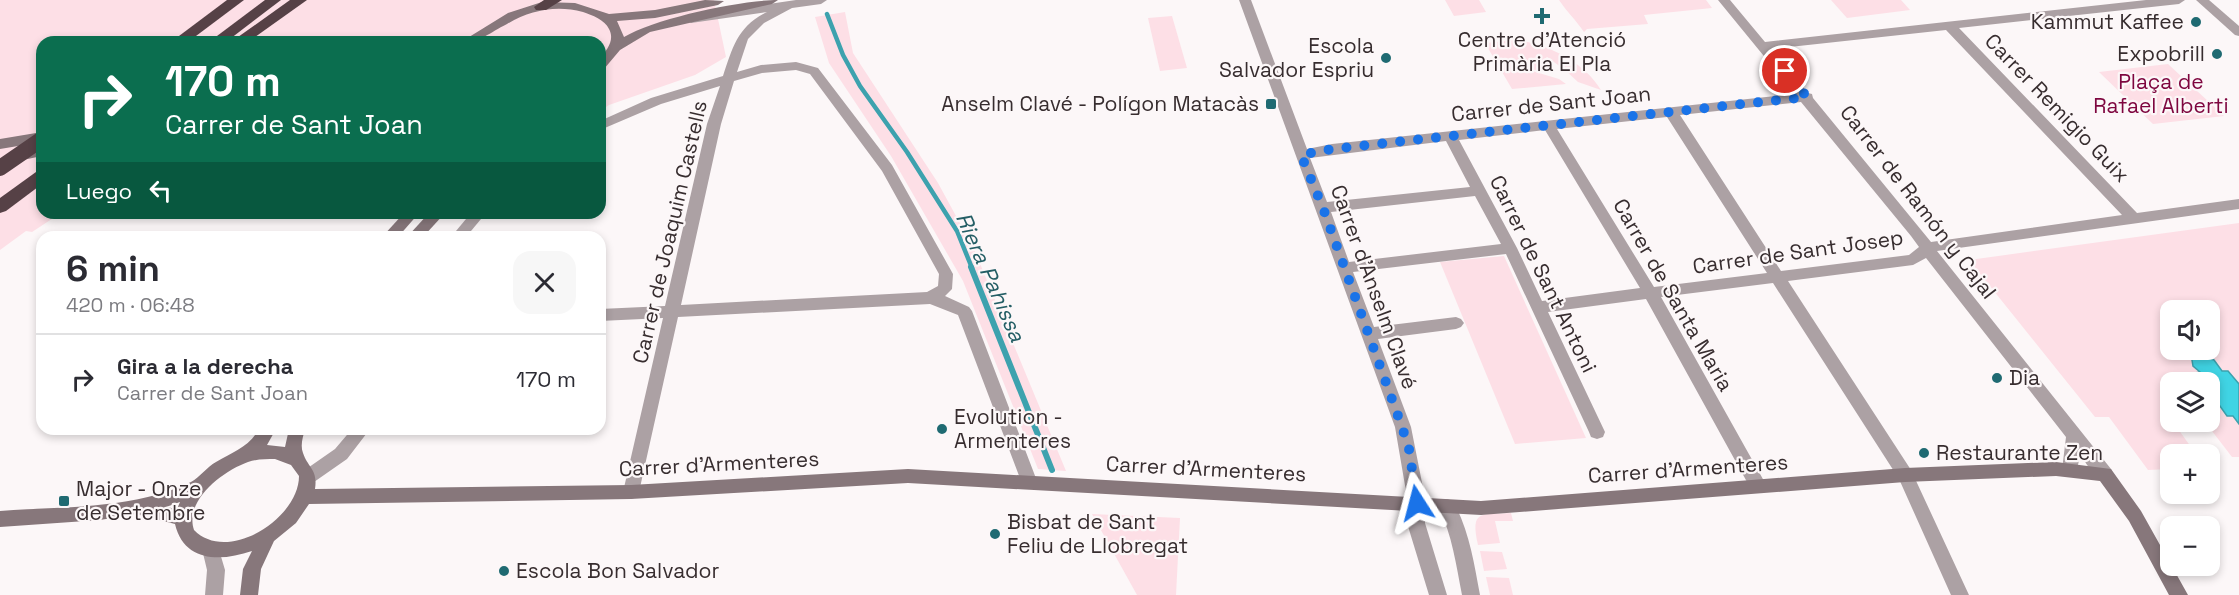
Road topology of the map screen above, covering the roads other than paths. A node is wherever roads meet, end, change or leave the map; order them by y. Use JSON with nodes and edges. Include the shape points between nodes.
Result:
{"nodes":[{"id":1,"x":237,"y":0,"type":"edge"},
{"id":2,"x":274,"y":0,"type":"edge"},
{"id":3,"x":290,"y":0,"type":"edge"},
{"id":4,"x":300,"y":0,"type":"edge"},
{"id":5,"x":555,"y":0,"type":"edge"},
{"id":6,"x":722,"y":0,"type":"edge"},
{"id":7,"x":772,"y":0,"type":"edge"},
{"id":8,"x":821,"y":0,"type":"edge"},
{"id":9,"x":1245,"y":0,"type":"edge"},
{"id":10,"x":1724,"y":0,"type":"edge"},
{"id":11,"x":2179,"y":0,"type":"edge"},
{"id":12,"x":2202,"y":0,"type":"edge"},
{"id":13,"x":787,"y":6,"type":"junction"},
{"id":14,"x":541,"y":7,"type":"junction"},
{"id":15,"x":609,"y":18,"type":"junction"},
{"id":16,"x":681,"y":20,"type":"junction"},
{"id":17,"x":1950,"y":26,"type":"junction"},
{"id":18,"x":2239,"y":32,"type":"edge"},
{"id":19,"x":186,"y":36,"type":"edge"},
{"id":20,"x":224,"y":36,"type":"edge"},
{"id":21,"x":244,"y":36,"type":"edge"},
{"id":22,"x":245,"y":36,"type":"edge"},
{"id":23,"x":481,"y":36,"type":"edge"},
{"id":24,"x":616,"y":46,"type":"junction"},
{"id":25,"x":1763,"y":46,"type":"junction"},
{"id":26,"x":606,"y":58,"type":"edge"},
{"id":27,"x":730,"y":78,"type":"junction"},
{"id":28,"x":1807,"y":97,"type":"junction"},
{"id":29,"x":1671,"y":112,"type":"junction"},
{"id":30,"x":606,"y":123,"type":"edge"},
{"id":31,"x":1549,"y":126,"type":"junction"},
{"id":32,"x":1450,"y":136,"type":"junction"},
{"id":33,"x":36,"y":139,"type":"edge"},
{"id":34,"x":36,"y":142,"type":"edge"},
{"id":35,"x":0,"y":144,"type":"edge"},
{"id":36,"x":36,"y":152,"type":"edge"},
{"id":37,"x":1301,"y":155,"type":"junction"},
{"id":38,"x":0,"y":159,"type":"edge"},
{"id":39,"x":0,"y":168,"type":"edge"},
{"id":40,"x":36,"y":180,"type":"edge"},
{"id":41,"x":1479,"y":191,"type":"junction"},
{"id":42,"x":2239,"y":204,"type":"edge"},
{"id":43,"x":0,"y":207,"type":"edge"},
{"id":44,"x":1323,"y":208,"type":"junction"},
{"id":45,"x":2134,"y":218,"type":"junction"},
{"id":46,"x":406,"y":219,"type":"edge"},
{"id":47,"x":432,"y":219,"type":"edge"},
{"id":48,"x":474,"y":219,"type":"edge"},
{"id":49,"x":395,"y":231,"type":"edge"},
{"id":50,"x":420,"y":231,"type":"edge"},
{"id":51,"x":463,"y":231,"type":"edge"},
{"id":52,"x":1510,"y":248,"type":"junction"},
{"id":53,"x":1928,"y":248,"type":"junction"},
{"id":54,"x":1344,"y":268,"type":"junction"},
{"id":55,"x":1779,"y":277,"type":"junction"},
{"id":56,"x":1650,"y":292,"type":"junction"},
{"id":57,"x":930,"y":298,"type":"junction"},
{"id":58,"x":1539,"y":307,"type":"junction"},
{"id":59,"x":672,"y":313,"type":"junction"},
{"id":60,"x":606,"y":315,"type":"edge"},
{"id":61,"x":1456,"y":323,"type":"dead end"},
{"id":62,"x":1369,"y":334,"type":"junction"},
{"id":63,"x":1597,"y":432,"type":"dead end"},
{"id":64,"x":264,"y":435,"type":"edge"},
{"id":65,"x":295,"y":435,"type":"edge"},
{"id":66,"x":358,"y":435,"type":"edge"},
{"id":67,"x":2074,"y":435,"type":"junction"},
{"id":68,"x":244,"y":456,"type":"junction"},
{"id":69,"x":295,"y":457,"type":"junction"},
{"id":70,"x":2070,"y":470,"type":"junction"},
{"id":71,"x":2105,"y":474,"type":"junction"},
{"id":72,"x":1905,"y":475,"type":"junction"},
{"id":73,"x":308,"y":477,"type":"junction"},
{"id":74,"x":1029,"y":481,"type":"junction"},
{"id":75,"x":200,"y":486,"type":"junction"},
{"id":76,"x":1758,"y":486,"type":"junction"},
{"id":77,"x":631,"y":492,"type":"junction"},
{"id":78,"x":304,"y":497,"type":"junction"},
{"id":79,"x":1417,"y":503,"type":"junction"},
{"id":80,"x":1447,"y":506,"type":"junction"},
{"id":81,"x":136,"y":508,"type":"junction"},
{"id":82,"x":184,"y":518,"type":"junction"},
{"id":83,"x":0,"y":519,"type":"edge"},
{"id":84,"x":268,"y":535,"type":"junction"},
{"id":85,"x":237,"y":548,"type":"junction"},
{"id":86,"x":211,"y":549,"type":"junction"},
{"id":87,"x":249,"y":592,"type":"edge"},
{"id":88,"x":213,"y":595,"type":"edge"},
{"id":89,"x":1438,"y":595,"type":"edge"},
{"id":90,"x":1471,"y":595,"type":"edge"},
{"id":91,"x":1960,"y":595,"type":"edge"},
{"id":92,"x":2179,"y":595,"type":"edge"}],
"edges":[{"from":1,"to":19,"type":"highway"},
{"from":2,"to":20,"type":"highway"},
{"from":3,"to":21,"type":"highway"},
{"from":4,"to":22,"type":"highway"},
{"from":5,"to":14,"type":"highway"},
{"from":6,"to":15,"type":"street","via":[[655,14]]},
{"from":7,"to":16,"type":"street"},
{"from":8,"to":13,"type":"street"},
{"from":9,"to":37,"type":"street","name":"Carrer d'Anselm Clavé"},
{"from":10,"to":25,"type":"street","name":"Carrer de Ramón y Cajal"},
{"from":11,"to":17,"type":"street"},
{"from":12,"to":18,"type":"street"},
{"from":13,"to":16,"type":"street"},
{"from":13,"to":27,"type":"street","name":"Carrer de Joaquim Castells","via":[[760,20],[742,38]]},
{"from":14,"to":15,"type":"street","via":[[580,6]]},
{"from":14,"to":23,"type":"street","via":[[504,18]]},
{"from":15,"to":24,"type":"street","via":[[616,29]]},
{"from":16,"to":24,"type":"street","via":[[646,29]]},
{"from":17,"to":25,"type":"street"},
{"from":17,"to":45,"type":"street","name":"Carrer Remigio Guix"},
{"from":24,"to":26,"type":"street"},
{"from":25,"to":28,"type":"street","name":"Carrer de Ramón y Cajal"},
{"from":27,"to":30,"type":"street","via":[[656,101]]},
{"from":27,"to":57,"type":"street","via":[[761,69],[796,66],[814,70],[887,168],[946,274],[945,289]]},
{"from":27,"to":59,"type":"street","name":"Carrer de Joaquim Castells","via":[[714,124]]},
{"from":28,"to":29,"type":"street","name":"Carrer de Sant Joan"},
{"from":28,"to":53,"type":"street","name":"Carrer de Ramón y Cajal"},
{"from":29,"to":31,"type":"street","name":"Carrer de Sant Joan"},
{"from":29,"to":55,"type":"street"},
{"from":31,"to":32,"type":"street","name":"Carrer de Sant Joan"},
{"from":31,"to":56,"type":"street","name":"Carrer de Santa Maria"},
{"from":32,"to":37,"type":"street","name":"Carrer de Sant Joan"},
{"from":32,"to":41,"type":"street","name":"Carrer de Sant Antoni"},
{"from":33,"to":35,"type":"street"},
{"from":34,"to":39,"type":"highway","bridge":true},
{"from":36,"to":38,"type":"street"},
{"from":37,"to":44,"type":"street","name":"Carrer d'Anselm Clavé"},
{"from":40,"to":43,"type":"highway"},
{"from":41,"to":44,"type":"street"},
{"from":41,"to":52,"type":"street","name":"Carrer de Sant Antoni"},
{"from":42,"to":45,"type":"street","name":"Carrer de Sant Josep"},
{"from":44,"to":54,"type":"street","name":"Carrer d'Anselm Clavé"},
{"from":45,"to":53,"type":"street","name":"Carrer de Sant Josep"},
{"from":46,"to":49,"type":"street"},
{"from":47,"to":50,"type":"street"},
{"from":48,"to":51,"type":"street"},
{"from":52,"to":54,"type":"street"},
{"from":52,"to":58,"type":"street","name":"Carrer de Sant Antoni"},
{"from":53,"to":55,"type":"street","name":"Carrer de Sant Josep","via":[[1913,260]]},
{"from":53,"to":67,"type":"street","name":"Carrer de Ramón y Cajal"},
{"from":54,"to":62,"type":"street","name":"Carrer d'Anselm Clavé"},
{"from":55,"to":56,"type":"street","name":"Carrer de Sant Josep"},
{"from":55,"to":72,"type":"street"},
{"from":56,"to":58,"type":"street","name":"Carrer de Sant Josep"},
{"from":56,"to":76,"type":"street","name":"Carrer de Santa Maria"},
{"from":57,"to":59,"type":"street"},
{"from":57,"to":74,"type":"street","via":[[964,311]]},
{"from":58,"to":63,"type":"street","name":"Carrer de Sant Antoni"},
{"from":59,"to":60,"type":"street"},
{"from":59,"to":77,"type":"street","name":"Carrer de Joaquim Castells"},
{"from":61,"to":62,"type":"street"},
{"from":62,"to":79,"type":"street","name":"Carrer d'Anselm Clavé","via":[[1407,441]]},
{"from":64,"to":68,"type":"street"},
{"from":65,"to":69,"type":"street"},
{"from":66,"to":73,"type":"street","via":[[349,447]]},
{"from":67,"to":70,"type":"street"},
{"from":67,"to":71,"type":"street","name":"Carrer de Ramón y Cajal"},
{"from":68,"to":69,"type":"street","via":[[272,451]]},
{"from":68,"to":75,"type":"street","via":[[217,470]]},
{"from":69,"to":73,"type":"street"},
{"from":70,"to":71,"type":"street","name":"Carrer d'Armenteres"},
{"from":70,"to":72,"type":"street","name":"Carrer d'Armenteres"},
{"from":71,"to":92,"type":"street","name":"Carrer de Ramón y Cajal","via":[[2135,516]]},
{"from":72,"to":76,"type":"street","name":"Carrer d'Armenteres"},
{"from":72,"to":91,"type":"street"},
{"from":73,"to":78,"type":"street"},
{"from":74,"to":77,"type":"street","name":"Carrer d'Armenteres","via":[[908,476]]},
{"from":74,"to":79,"type":"street","name":"Carrer d'Armenteres"},
{"from":75,"to":81,"type":"street","via":[[170,500]]},
{"from":75,"to":82,"type":"street"},
{"from":76,"to":80,"type":"street","name":"Carrer d'Armenteres","via":[[1482,508]]},
{"from":77,"to":78,"type":"street","name":"Carrer d'Armenteres"},
{"from":78,"to":84,"type":"street","via":[[290,518]]},
{"from":79,"to":80,"type":"street","name":"Carrer d'Armenteres"},
{"from":79,"to":89,"type":"street","name":"Carrer d'Anselm Clavé","via":[[1418,533]]},
{"from":80,"to":90,"type":"street","via":[[1462,546]]},
{"from":81,"to":82,"type":"street"},
{"from":81,"to":83,"type":"street"},
{"from":82,"to":86,"type":"street","via":[[189,537]]},
{"from":84,"to":85,"type":"street"},
{"from":84,"to":87,"type":"street","via":[[252,569]]},
{"from":85,"to":86,"type":"street"},
{"from":85,"to":87,"type":"street"},
{"from":86,"to":88,"type":"street","via":[[216,570]]}]}
